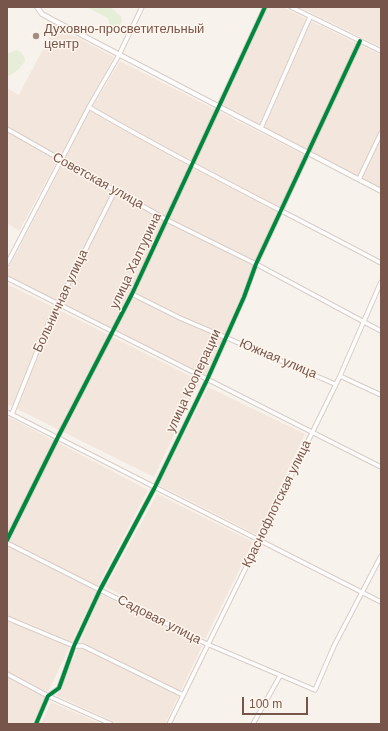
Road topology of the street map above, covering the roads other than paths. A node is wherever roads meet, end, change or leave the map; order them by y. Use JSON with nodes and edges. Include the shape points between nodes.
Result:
{"nodes":[{"id":1,"x":37,"y":7,"type":"edge"},
{"id":2,"x":142,"y":7,"type":"edge"},
{"id":3,"x":265,"y":7,"type":"edge"},
{"id":4,"x":290,"y":7,"type":"edge"},
{"id":5,"x":310,"y":16,"type":"junction"},
{"id":6,"x":360,"y":41,"type":"junction"},
{"id":7,"x":381,"y":51,"type":"edge"},
{"id":8,"x":119,"y":55,"type":"junction"},
{"id":9,"x":89,"y":107,"type":"junction"},
{"id":10,"x":219,"y":108,"type":"junction"},
{"id":11,"x":261,"y":128,"type":"junction"},
{"id":12,"x":7,"y":129,"type":"edge"},
{"id":13,"x":381,"y":133,"type":"edge"},
{"id":14,"x":308,"y":153,"type":"junction"},
{"id":15,"x":60,"y":160,"type":"junction"},
{"id":16,"x":192,"y":165,"type":"junction"},
{"id":17,"x":359,"y":179,"type":"junction"},
{"id":18,"x":115,"y":191,"type":"junction"},
{"id":19,"x":381,"y":191,"type":"edge"},
{"id":20,"x":281,"y":209,"type":"junction"},
{"id":21,"x":167,"y":220,"type":"junction"},
{"id":22,"x":381,"y":263,"type":"edge"},
{"id":23,"x":7,"y":264,"type":"edge"},
{"id":24,"x":256,"y":264,"type":"junction"},
{"id":25,"x":7,"y":278,"type":"edge"},
{"id":26,"x":381,"y":282,"type":"edge"},
{"id":27,"x":132,"y":294,"type":"junction"},
{"id":28,"x":57,"y":304,"type":"junction"},
{"id":29,"x":363,"y":321,"type":"junction"},
{"id":30,"x":381,"y":331,"type":"edge"},
{"id":31,"x":114,"y":332,"type":"junction"},
{"id":32,"x":227,"y":337,"type":"junction"},
{"id":33,"x":340,"y":376,"type":"junction"},
{"id":34,"x":207,"y":380,"type":"junction"},
{"id":35,"x":335,"y":384,"type":"junction"},
{"id":36,"x":381,"y":395,"type":"edge"},
{"id":37,"x":7,"y":412,"type":"edge"},
{"id":38,"x":12,"y":414,"type":"junction"},
{"id":39,"x":312,"y":432,"type":"junction"},
{"id":40,"x":58,"y":437,"type":"junction"},
{"id":41,"x":381,"y":467,"type":"edge"},
{"id":42,"x":155,"y":487,"type":"junction"},
{"id":43,"x":7,"y":542,"type":"edge"},
{"id":44,"x":259,"y":542,"type":"junction"},
{"id":45,"x":381,"y":556,"type":"edge"},
{"id":46,"x":100,"y":590,"type":"junction"},
{"id":47,"x":363,"y":592,"type":"junction"},
{"id":48,"x":381,"y":602,"type":"edge"},
{"id":49,"x":7,"y":618,"type":"edge"},
{"id":50,"x":207,"y":644,"type":"junction"},
{"id":51,"x":74,"y":646,"type":"junction"},
{"id":52,"x":7,"y":674,"type":"edge"},
{"id":53,"x":280,"y":676,"type":"junction"},
{"id":54,"x":184,"y":695,"type":"junction"},
{"id":55,"x":48,"y":696,"type":"junction"},
{"id":56,"x":36,"y":724,"type":"edge"},
{"id":57,"x":111,"y":724,"type":"edge"},
{"id":58,"x":169,"y":724,"type":"edge"},
{"id":59,"x":253,"y":724,"type":"edge"}],
"edges":[{"from":1,"to":8,"type":"street","via":[[42,14]]},
{"from":2,"to":8,"type":"street"},
{"from":3,"to":10,"type":"street","name":"улица Халтурина"},
{"from":4,"to":5,"type":"street"},
{"from":5,"to":6,"type":"street"},
{"from":5,"to":11,"type":"street"},
{"from":6,"to":7,"type":"street"},
{"from":6,"to":14,"type":"street","name":"улица Кооперации"},
{"from":8,"to":9,"type":"street"},
{"from":8,"to":10,"type":"street"},
{"from":9,"to":15,"type":"street"},
{"from":9,"to":16,"type":"street"},
{"from":10,"to":11,"type":"street"},
{"from":10,"to":16,"type":"street","name":"улица Халтурина"},
{"from":11,"to":14,"type":"street"},
{"from":12,"to":15,"type":"street","name":"Советская улица"},
{"from":13,"to":17,"type":"street"},
{"from":14,"to":17,"type":"street"},
{"from":14,"to":20,"type":"street","name":"улица Кооперации"},
{"from":15,"to":18,"type":"street","name":"Советская улица"},
{"from":15,"to":23,"type":"street"},
{"from":16,"to":20,"type":"street"},
{"from":16,"to":21,"type":"street","name":"улица Халтурина"},
{"from":17,"to":19,"type":"street"},
{"from":18,"to":21,"type":"street","name":"Советская улица"},
{"from":18,"to":28,"type":"street","name":"Больничная улица"},
{"from":20,"to":22,"type":"street"},
{"from":20,"to":24,"type":"street","name":"улица Кооперации"},
{"from":21,"to":24,"type":"street","name":"Советская улица"},
{"from":21,"to":27,"type":"street","name":"улица Халтурина"},
{"from":24,"to":29,"type":"street","name":"Советская улица"},
{"from":24,"to":32,"type":"street","name":"улица Кооперации"},
{"from":25,"to":28,"type":"street"},
{"from":26,"to":29,"type":"street","name":"Краснофлотская улица"},
{"from":27,"to":31,"type":"street","name":"улица Халтурина"},
{"from":27,"to":32,"type":"street","name":"Южная улица","via":[[180,318]]},
{"from":28,"to":31,"type":"street"},
{"from":28,"to":38,"type":"street","name":"Больничная улица"},
{"from":29,"to":30,"type":"street","name":"Советская улица"},
{"from":29,"to":33,"type":"street","name":"Краснофлотская улица"},
{"from":31,"to":34,"type":"street"},
{"from":31,"to":40,"type":"street","name":"улица Халтурина"},
{"from":32,"to":34,"type":"street","name":"улица Кооперации"},
{"from":32,"to":35,"type":"street","name":"Южная улица"},
{"from":33,"to":35,"type":"street","name":"Краснофлотская улица"},
{"from":33,"to":36,"type":"street"},
{"from":34,"to":39,"type":"street"},
{"from":34,"to":42,"type":"street","name":"улица Кооперации"},
{"from":35,"to":39,"type":"street","name":"Краснофлотская улица"},
{"from":37,"to":38,"type":"street"},
{"from":38,"to":40,"type":"street"},
{"from":39,"to":41,"type":"street"},
{"from":39,"to":44,"type":"street","name":"Краснофлотская улица"},
{"from":40,"to":42,"type":"street"},
{"from":40,"to":43,"type":"street","name":"улица Халтурина"},
{"from":42,"to":44,"type":"street"},
{"from":42,"to":46,"type":"street","name":"улица Кооперации"},
{"from":43,"to":46,"type":"street","name":"Садовая улица"},
{"from":44,"to":47,"type":"street"},
{"from":44,"to":50,"type":"street","name":"Краснофлотская улица"},
{"from":45,"to":47,"type":"street"},
{"from":46,"to":50,"type":"street","name":"Садовая улица"},
{"from":46,"to":51,"type":"street","name":"улица Кооперации"},
{"from":47,"to":48,"type":"street"},
{"from":47,"to":53,"type":"street","name":"Садовая улица","via":[[334,646],[315,690]]},
{"from":49,"to":51,"type":"street"},
{"from":50,"to":53,"type":"street","name":"Садовая улица"},
{"from":50,"to":54,"type":"street","name":"Краснофлотская улица"},
{"from":51,"to":54,"type":"street","via":[[83,646]]},
{"from":51,"to":55,"type":"street","name":"улица Кооперации","via":[[59,688]]},
{"from":52,"to":55,"type":"street"},
{"from":53,"to":59,"type":"street"},
{"from":54,"to":58,"type":"street","name":"Краснофлотская улица"},
{"from":55,"to":56,"type":"street","name":"улица Кооперации"},
{"from":55,"to":57,"type":"street"}]}
